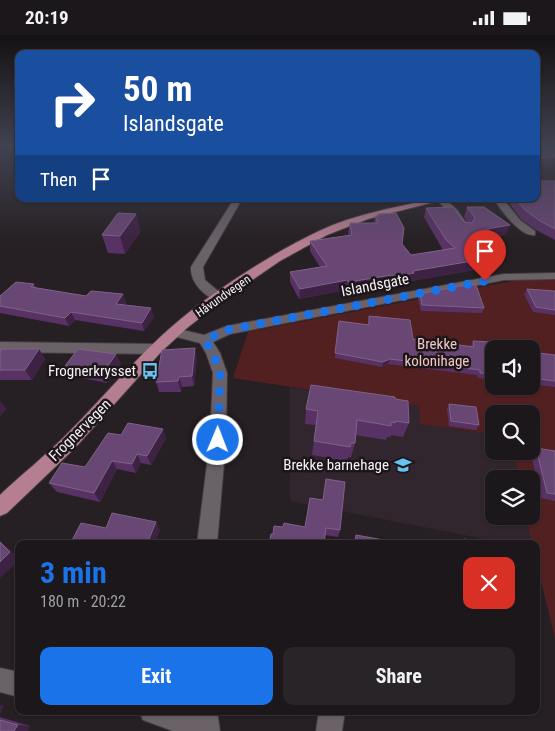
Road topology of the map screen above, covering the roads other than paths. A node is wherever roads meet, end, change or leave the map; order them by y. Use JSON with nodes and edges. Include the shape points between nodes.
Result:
{"nodes":[{"id":1,"x":236,"y":202,"type":"edge"},
{"id":2,"x":428,"y":202,"type":"edge"},
{"id":3,"x":444,"y":202,"type":"edge"},
{"id":4,"x":500,"y":202,"type":"edge"},
{"id":5,"x":465,"y":229,"type":"edge"},
{"id":6,"x":531,"y":233,"type":"dead end"},
{"id":7,"x":555,"y":276,"type":"edge"},
{"id":8,"x":219,"y":297,"type":"junction"},
{"id":9,"x":174,"y":333,"type":"junction"},
{"id":10,"x":205,"y":340,"type":"junction"},
{"id":11,"x":0,"y":347,"type":"edge"},
{"id":12,"x":156,"y":349,"type":"junction"},
{"id":13,"x":0,"y":507,"type":"edge"},
{"id":14,"x":206,"y":540,"type":"edge"},
{"id":15,"x":0,"y":681,"type":"edge"},
{"id":16,"x":15,"y":684,"type":"edge"},
{"id":17,"x":169,"y":715,"type":"edge"},
{"id":18,"x":331,"y":715,"type":"edge"},
{"id":19,"x":206,"y":724,"type":"edge"},
{"id":20,"x":329,"y":731,"type":"edge"}],
"edges":[{"from":1,"to":8,"type":"street","via":[[197,267],[200,284]]},
{"from":2,"to":8,"type":"main road","name":"Håvundvegen","via":[[365,217],[323,233]]},
{"from":3,"to":5,"type":"street"},
{"from":4,"to":6,"type":"street"},
{"from":7,"to":10,"type":"street","name":"Islandsgate","via":[[504,277],[227,330]]},
{"from":8,"to":9,"type":"main road","name":"Håvundvegen"},
{"from":9,"to":10,"type":"street"},
{"from":9,"to":12,"type":"main road","name":"Håvundvegen"},
{"from":10,"to":14,"type":"street","via":[[220,373],[218,440]]},
{"from":11,"to":12,"type":"street"},
{"from":12,"to":13,"type":"main road","name":"Frognervegen","via":[[69,443]]},
{"from":15,"to":16,"type":"street"},
{"from":17,"to":19,"type":"street"},
{"from":18,"to":20,"type":"street"}]}
